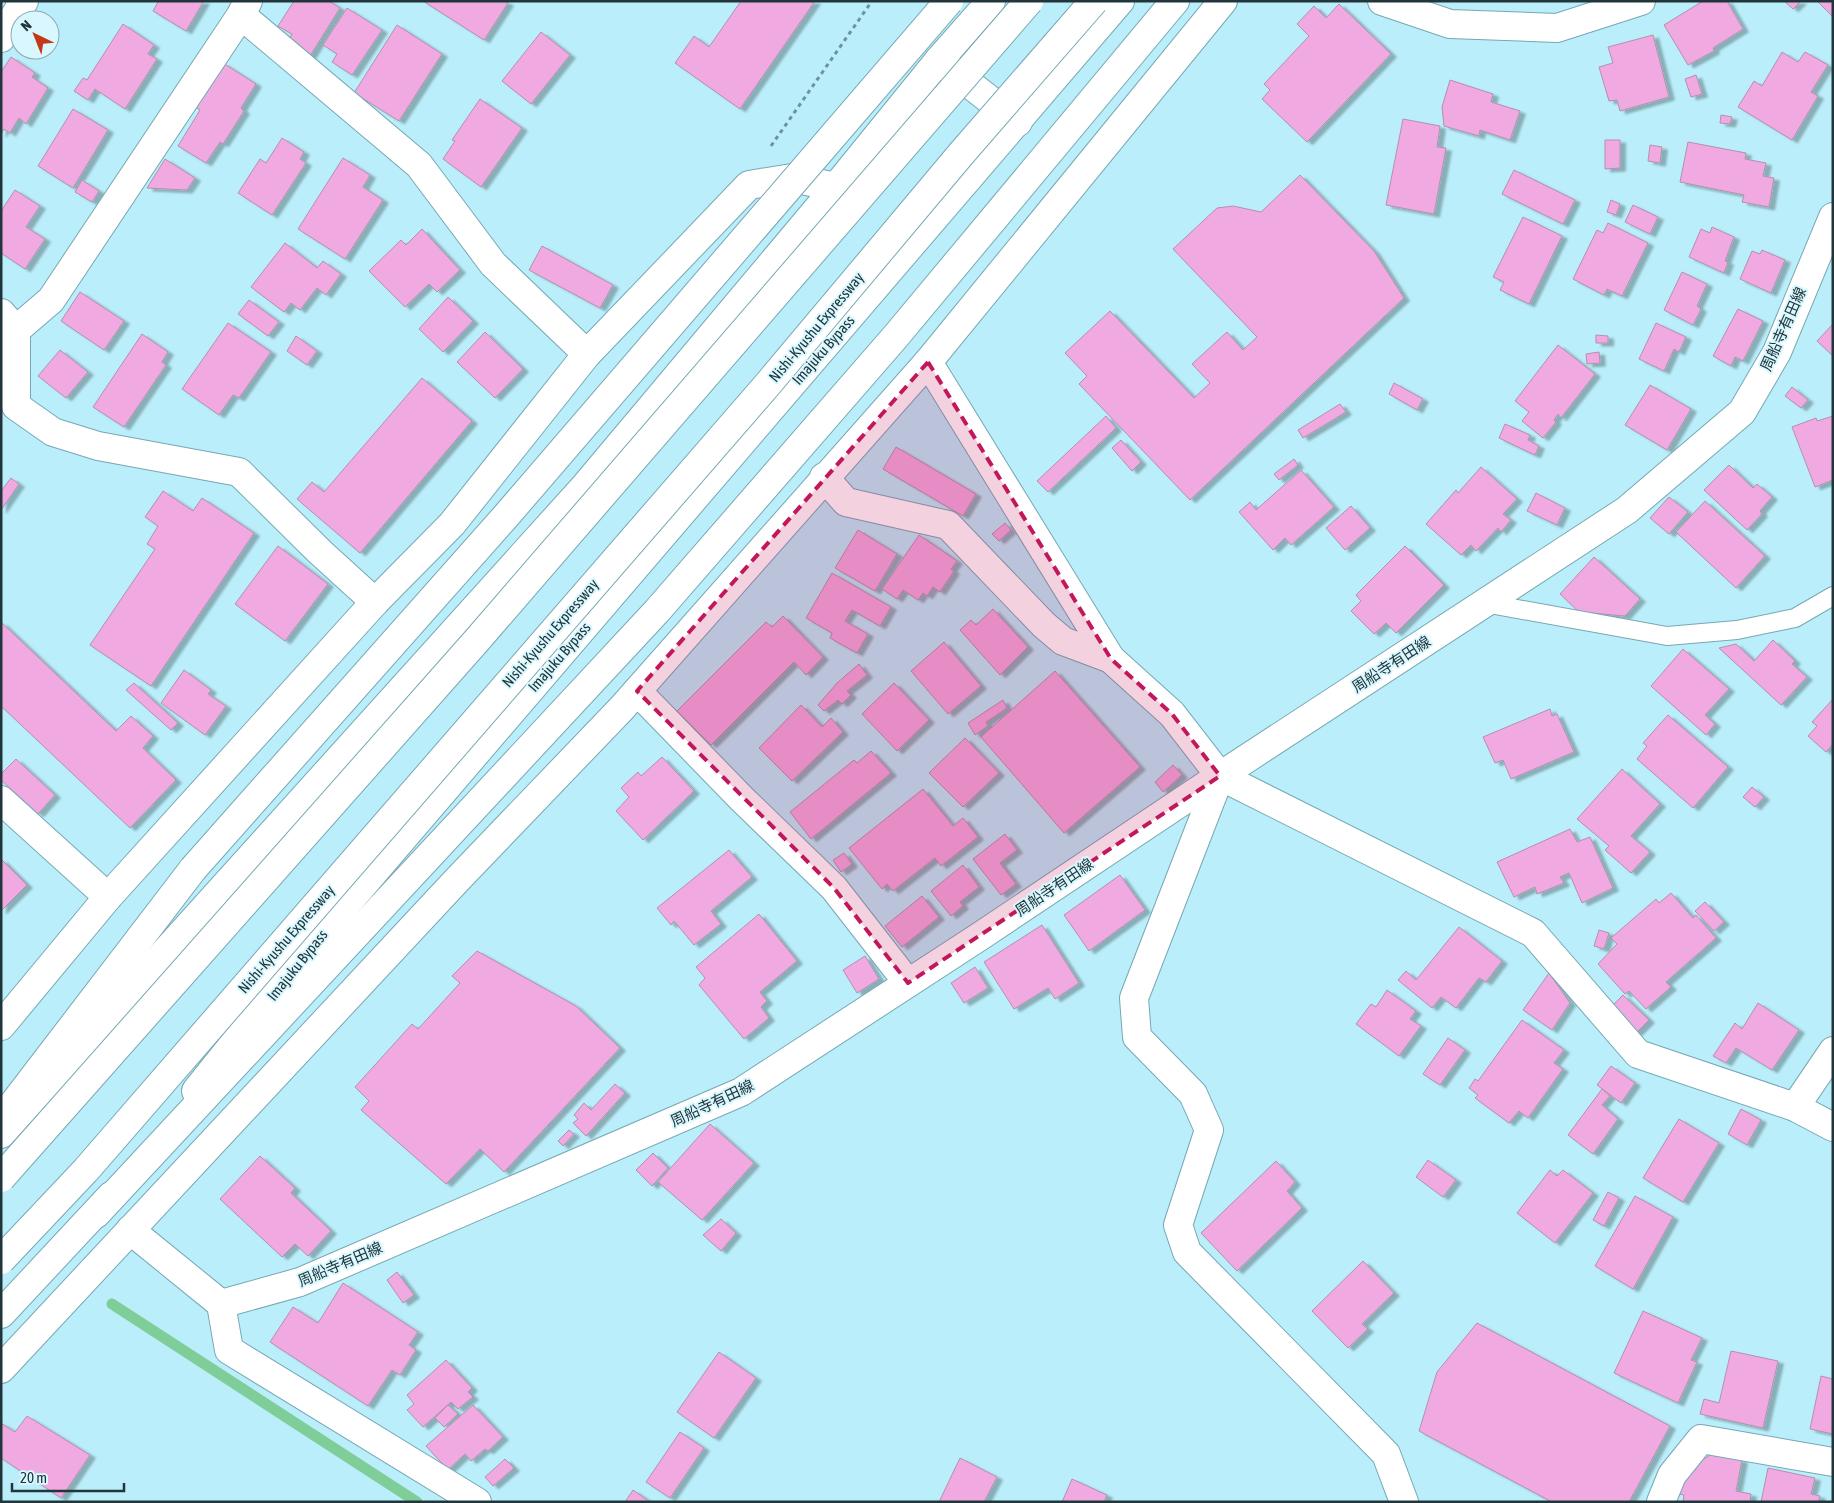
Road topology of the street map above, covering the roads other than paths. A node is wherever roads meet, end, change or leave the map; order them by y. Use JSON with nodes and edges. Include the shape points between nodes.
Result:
{"nodes":[{"id":1,"x":24,"y":1,"type":"edge"},
{"id":2,"x":949,"y":1,"type":"edge"},
{"id":3,"x":991,"y":1,"type":"edge"},
{"id":4,"x":1029,"y":1,"type":"edge"},
{"id":5,"x":1094,"y":1,"type":"edge"},
{"id":6,"x":1120,"y":1,"type":"edge"},
{"id":7,"x":1175,"y":1,"type":"edge"},
{"id":8,"x":1223,"y":1,"type":"edge"},
{"id":9,"x":1382,"y":1,"type":"edge"},
{"id":10,"x":1641,"y":1,"type":"edge"},
{"id":11,"x":244,"y":8,"type":"edge"},
{"id":12,"x":1,"y":38,"type":"edge"},
{"id":13,"x":939,"y":60,"type":"junction"},
{"id":14,"x":1018,"y":122,"type":"junction"},
{"id":15,"x":836,"y":187,"type":"junction"},
{"id":16,"x":1833,"y":217,"type":"edge"},
{"id":17,"x":1825,"y":256,"type":"edge"},
{"id":18,"x":9,"y":321,"type":"edge"},
{"id":19,"x":587,"y":354,"type":"junction"},
{"id":20,"x":928,"y":362,"type":"junction"},
{"id":21,"x":824,"y":478,"type":"junction"},
{"id":22,"x":1833,"y":596,"type":"edge"},
{"id":23,"x":375,"y":602,"type":"junction"},
{"id":24,"x":1484,"y":603,"type":"junction"},
{"id":25,"x":1111,"y":659,"type":"junction"},
{"id":26,"x":637,"y":691,"type":"junction"},
{"id":27,"x":1220,"y":776,"type":"junction"},
{"id":28,"x":1,"y":800,"type":"edge"},
{"id":29,"x":108,"y":897,"type":"junction"},
{"id":30,"x":908,"y":983,"type":"junction"},
{"id":31,"x":1,"y":1026,"type":"edge"},
{"id":32,"x":1833,"y":1051,"type":"edge"},
{"id":33,"x":1795,"y":1107,"type":"junction"},
{"id":34,"x":1,"y":1120,"type":"edge"},
{"id":35,"x":1833,"y":1127,"type":"edge"},
{"id":36,"x":1,"y":1134,"type":"edge"},
{"id":37,"x":1,"y":1178,"type":"edge"},
{"id":38,"x":96,"y":1214,"type":"junction"},
{"id":39,"x":130,"y":1230,"type":"junction"},
{"id":40,"x":1,"y":1260,"type":"edge"},
{"id":41,"x":221,"y":1304,"type":"junction"},
{"id":42,"x":1,"y":1314,"type":"edge"},
{"id":43,"x":1,"y":1369,"type":"edge"},
{"id":44,"x":1833,"y":1462,"type":"edge"},
{"id":45,"x":477,"y":1502,"type":"edge"},
{"id":46,"x":1404,"y":1502,"type":"edge"},
{"id":47,"x":1662,"y":1502,"type":"edge"}],
"edges":[{"from":1,"to":12,"type":"main road"},
{"from":2,"to":34,"type":"main road","bridge":true,"via":[[506,516],[193,869]]},
{"from":3,"to":13,"type":"main road"},
{"from":4,"to":37,"type":"main road","bridge":true,"via":[[478,639]]},
{"from":5,"to":40,"type":"main road","name":"Nishi-Kyushu Expressway","bridge":true,"via":[[768,384],[86,1170]]},
{"from":6,"to":14,"type":"main road","name":"Imajuku Bypass"},
{"from":7,"to":38,"type":"main road","via":[[896,336],[657,611]]},
{"from":8,"to":20,"type":"main road"},
{"from":9,"to":10,"type":"main road","via":[[1450,24],[1558,28]]},
{"from":11,"to":18,"type":"main road","via":[[51,300]]},
{"from":11,"to":19,"type":"main road","via":[[419,166],[492,264]]},
{"from":13,"to":14,"type":"main road"},
{"from":13,"to":15,"type":"main road"},
{"from":14,"to":38,"type":"main road","name":"Imajuku Bypass","via":[[333,920]]},
{"from":15,"to":19,"type":"main road","via":[[792,178],[749,185]]},
{"from":15,"to":36,"type":"main road","via":[[586,485]]},
{"from":16,"to":17,"type":"main road","name":"周船寺有田線"},
{"from":17,"to":24,"type":"main road","name":"周船寺有田線","via":[[1742,412],[1627,510]]},
{"from":18,"to":23,"type":"main road","via":[[16,406],[53,432],[98,446],[239,472]]},
{"from":19,"to":23,"type":"main road","via":[[452,524]]},
{"from":20,"to":21,"type":"main road"},
{"from":20,"to":25,"type":"main road"},
{"from":21,"to":25,"type":"main road","via":[[846,502],[948,525],[1062,641]]},
{"from":21,"to":26,"type":"main road"},
{"from":22,"to":24,"type":"lane","via":[[1795,618],[1737,630],[1667,636]]},
{"from":23,"to":29,"type":"main road"},
{"from":24,"to":27,"type":"main road","name":"周船寺有田線"},
{"from":25,"to":27,"type":"main road","via":[[1172,714]]},
{"from":26,"to":30,"type":"main road","via":[[834,888]]},
{"from":26,"to":39,"type":"main road"},
{"from":27,"to":30,"type":"main road","name":"周船寺有田線"},
{"from":27,"to":33,"type":"main road","via":[[1533,933],[1638,1054]]},
{"from":27,"to":46,"type":"main road","via":[[1134,998],[1137,1037],[1194,1094],[1209,1130],[1178,1224],[1187,1252],[1386,1454]]},
{"from":28,"to":29,"type":"main road"},
{"from":29,"to":31,"type":"main road"},
{"from":30,"to":41,"type":"main road","name":"周船寺有田線","via":[[741,1092],[300,1282]]},
{"from":32,"to":33,"type":"main road"},
{"from":33,"to":35,"type":"main road"},
{"from":38,"to":42,"type":"main road","name":"Imajuku Bypass"},
{"from":39,"to":41,"type":"main road"},
{"from":39,"to":43,"type":"main road"},
{"from":41,"to":45,"type":"main road","via":[[229,1350]]},
{"from":44,"to":47,"type":"main road","via":[[1701,1439],[1672,1475]]}]}
